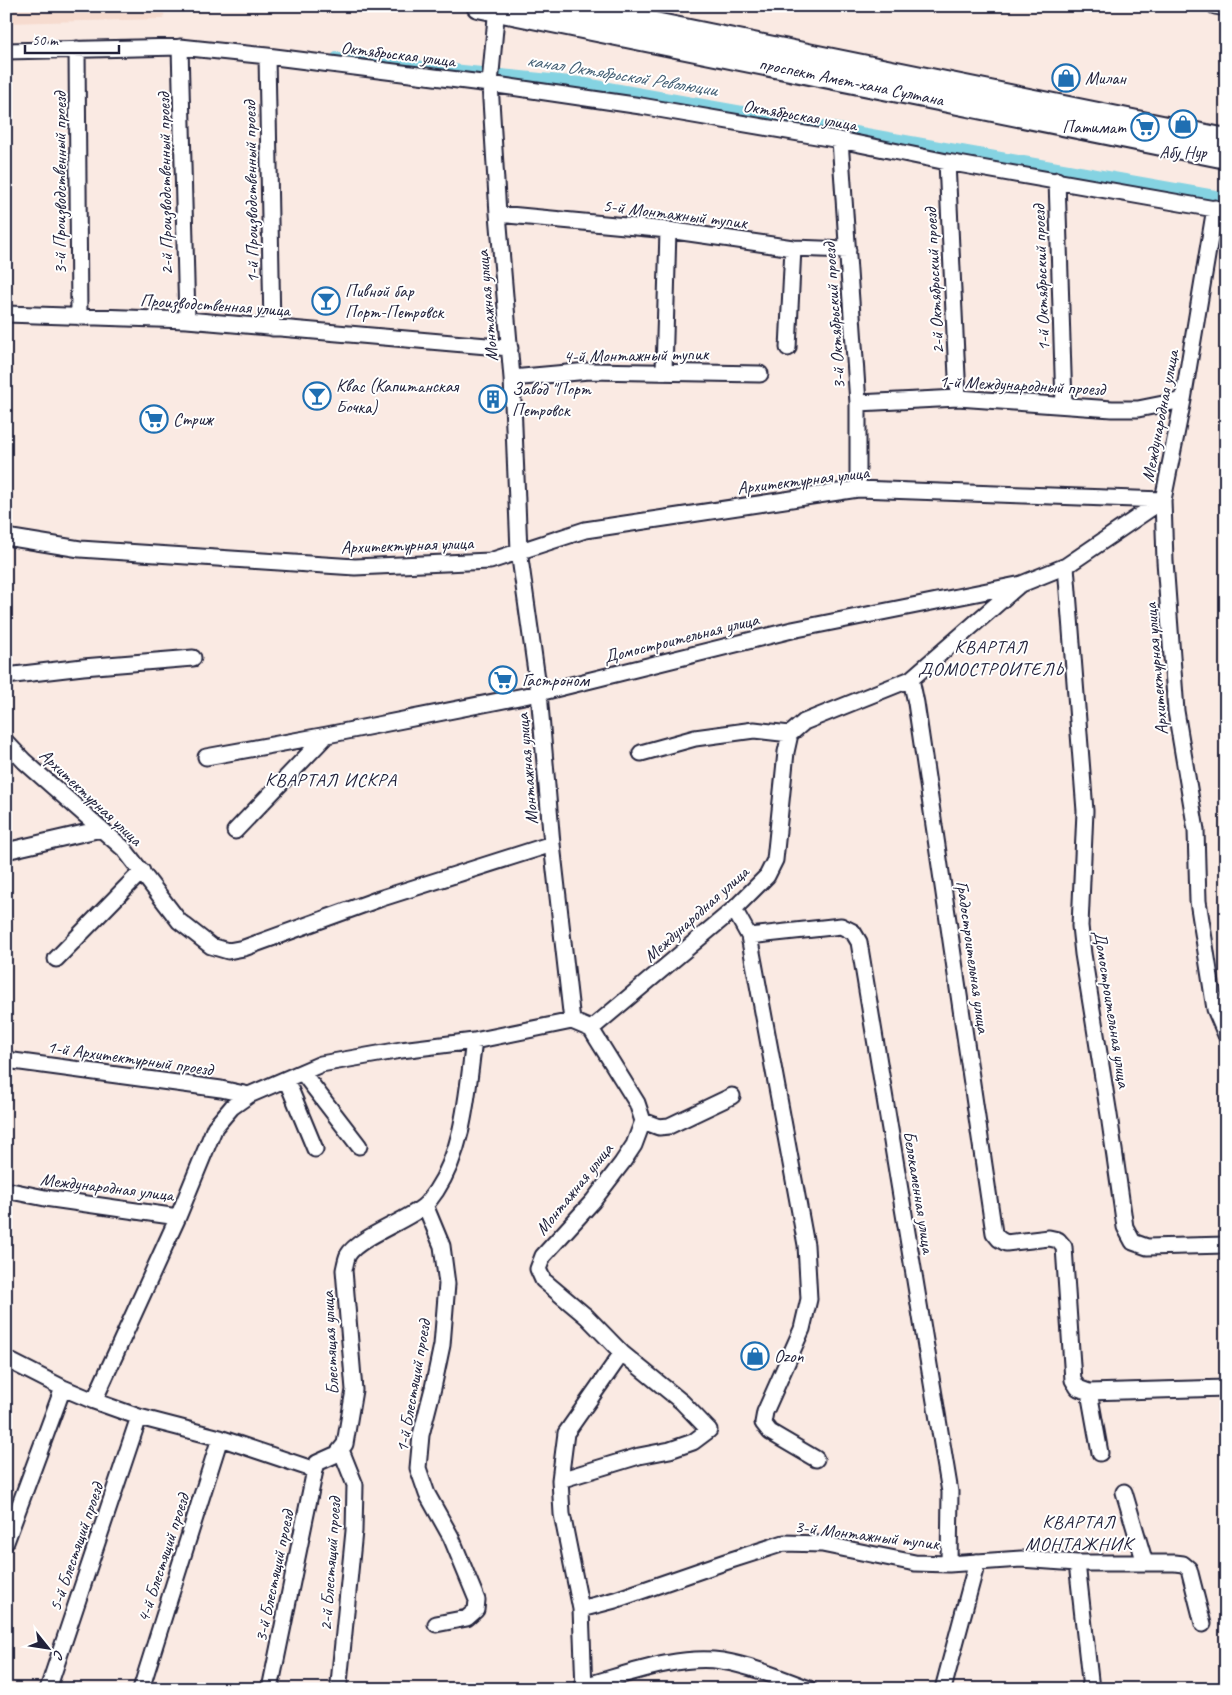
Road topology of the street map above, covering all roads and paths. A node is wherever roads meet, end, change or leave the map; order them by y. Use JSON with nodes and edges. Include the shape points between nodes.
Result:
{"nodes":[{"id":1,"x":566,"y":6,"type":"edge"},
{"id":2,"x":1215,"y":6,"type":"edge"},
{"id":3,"x":490,"y":8,"type":"edge"},
{"id":4,"x":1226,"y":8,"type":"edge"},
{"id":5,"x":180,"y":47,"type":"junction"},
{"id":6,"x":77,"y":49,"type":"junction"},
{"id":7,"x":6,"y":51,"type":"edge"},
{"id":8,"x":267,"y":56,"type":"junction"},
{"id":9,"x":490,"y":79,"type":"junction"},
{"id":10,"x":840,"y":140,"type":"junction"},
{"id":11,"x":1226,"y":140,"type":"edge"},
{"id":12,"x":1226,"y":157,"type":"edge"},
{"id":13,"x":946,"y":162,"type":"junction"},
{"id":14,"x":1057,"y":180,"type":"junction"},
{"id":15,"x":1220,"y":210,"type":"edge"},
{"id":16,"x":498,"y":214,"type":"junction"},
{"id":17,"x":668,"y":230,"type":"junction"},
{"id":18,"x":793,"y":248,"type":"junction"},
{"id":19,"x":848,"y":250,"type":"junction"},
{"id":20,"x":6,"y":314,"type":"edge"},
{"id":21,"x":80,"y":317,"type":"junction"},
{"id":22,"x":187,"y":320,"type":"junction"},
{"id":23,"x":272,"y":328,"type":"junction"},
{"id":24,"x":510,"y":348,"type":"junction"},
{"id":25,"x":788,"y":348,"type":"dead end"},
{"id":26,"x":664,"y":372,"type":"junction"},
{"id":27,"x":760,"y":374,"type":"dead end"},
{"id":28,"x":512,"y":378,"type":"junction"},
{"id":29,"x":958,"y":398,"type":"junction"},
{"id":30,"x":1183,"y":400,"type":"junction"},
{"id":31,"x":858,"y":403,"type":"junction"},
{"id":32,"x":1064,"y":405,"type":"junction"},
{"id":33,"x":858,"y":489,"type":"junction"},
{"id":34,"x":1162,"y":500,"type":"junction"},
{"id":35,"x":6,"y":537,"type":"edge"},
{"id":36,"x":519,"y":551,"type":"junction"},
{"id":37,"x":1066,"y":566,"type":"junction"},
{"id":38,"x":1019,"y":585,"type":"junction"},
{"id":39,"x":193,"y":658,"type":"dead end"},
{"id":40,"x":6,"y":676,"type":"edge"},
{"id":41,"x":911,"y":680,"type":"junction"},
{"id":42,"x":539,"y":692,"type":"junction"},
{"id":43,"x":790,"y":734,"type":"junction"},
{"id":44,"x":326,"y":735,"type":"junction"},
{"id":45,"x":6,"y":742,"type":"edge"},
{"id":46,"x":641,"y":753,"type":"dead end"},
{"id":47,"x":206,"y":757,"type":"dead end"},
{"id":48,"x":101,"y":829,"type":"junction"},
{"id":49,"x":235,"y":831,"type":"dead end"},
{"id":50,"x":552,"y":844,"type":"junction"},
{"id":51,"x":6,"y":851,"type":"edge"},
{"id":52,"x":142,"y":871,"type":"junction"},
{"id":53,"x":734,"y":910,"type":"junction"},
{"id":54,"x":749,"y":936,"type":"junction"},
{"id":55,"x":56,"y":959,"type":"dead end"},
{"id":56,"x":572,"y":1021,"type":"junction"},
{"id":57,"x":591,"y":1030,"type":"junction"},
{"id":58,"x":1226,"y":1035,"type":"edge"},
{"id":59,"x":474,"y":1041,"type":"junction"},
{"id":60,"x":6,"y":1060,"type":"edge"},
{"id":61,"x":302,"y":1072,"type":"junction"},
{"id":62,"x":286,"y":1079,"type":"junction"},
{"id":63,"x":249,"y":1095,"type":"junction"},
{"id":64,"x":732,"y":1096,"type":"dead end"},
{"id":65,"x":643,"y":1121,"type":"junction"},
{"id":66,"x":358,"y":1146,"type":"dead end"},
{"id":67,"x":315,"y":1149,"type":"dead end"},
{"id":68,"x":6,"y":1190,"type":"edge"},
{"id":69,"x":425,"y":1205,"type":"junction"},
{"id":70,"x":178,"y":1217,"type":"junction"},
{"id":71,"x":1226,"y":1245,"type":"edge"},
{"id":72,"x":622,"y":1353,"type":"junction"},
{"id":73,"x":6,"y":1359,"type":"edge"},
{"id":74,"x":64,"y":1388,"type":"junction"},
{"id":75,"x":1226,"y":1388,"type":"edge"},
{"id":76,"x":1084,"y":1390,"type":"junction"},
{"id":77,"x":94,"y":1401,"type":"junction"},
{"id":78,"x":139,"y":1417,"type":"junction"},
{"id":79,"x":220,"y":1438,"type":"junction"},
{"id":80,"x":341,"y":1450,"type":"junction"},
{"id":81,"x":1100,"y":1453,"type":"dead end"},
{"id":82,"x":816,"y":1459,"type":"dead end"},
{"id":83,"x":315,"y":1470,"type":"junction"},
{"id":84,"x":560,"y":1480,"type":"junction"},
{"id":85,"x":1124,"y":1492,"type":"dead end"},
{"id":86,"x":6,"y":1542,"type":"edge"},
{"id":87,"x":977,"y":1562,"type":"junction"},
{"id":88,"x":1077,"y":1563,"type":"junction"},
{"id":89,"x":1145,"y":1563,"type":"junction"},
{"id":90,"x":949,"y":1564,"type":"junction"},
{"id":91,"x":581,"y":1609,"type":"junction"},
{"id":92,"x":436,"y":1624,"type":"dead end"},
{"id":93,"x":1203,"y":1624,"type":"dead end"},
{"id":94,"x":339,"y":1683,"type":"dead end"},
{"id":95,"x":584,"y":1687,"type":"edge"},
{"id":96,"x":48,"y":1689,"type":"edge"},
{"id":97,"x":141,"y":1689,"type":"edge"},
{"id":98,"x":270,"y":1689,"type":"edge"},
{"id":99,"x":809,"y":1689,"type":"edge"},
{"id":100,"x":943,"y":1689,"type":"edge"},
{"id":101,"x":1091,"y":1689,"type":"edge"}],
"edges":[{"from":1,"to":11,"type":"main road"},
{"from":2,"to":4,"type":"street"},
{"from":3,"to":9,"type":"street","name":"Монтажная улица","via":[[493,39]]},
{"from":3,"to":12,"type":"main road","name":"проспект Амет-хана Султана"},
{"from":5,"to":6,"type":"street","name":"Октябрьская улица"},
{"from":5,"to":8,"type":"street","name":"Октябрьская улица"},
{"from":5,"to":22,"type":"street","name":"2-й Производственный проезд"},
{"from":6,"to":7,"type":"street","name":"Октябрьская улица"},
{"from":6,"to":21,"type":"street","name":"3-й Производственный проезд"},
{"from":8,"to":9,"type":"street","name":"Октябрьская улица"},
{"from":8,"to":23,"type":"street","name":"1-й Производственный проезд"},
{"from":9,"to":10,"type":"street","name":"Октябрьская улица"},
{"from":9,"to":16,"type":"street","name":"Монтажная улица"},
{"from":10,"to":13,"type":"street","name":"Октябрьская улица"},
{"from":10,"to":19,"type":"street","name":"3-й Октябрьский проезд"},
{"from":13,"to":14,"type":"street","name":"Октябрьская улица"},
{"from":13,"to":29,"type":"street","name":"2-й Октябрьский проезд"},
{"from":14,"to":15,"type":"street","name":"Октябрьская улица"},
{"from":14,"to":32,"type":"street","name":"1-й Октябрьский проезд"},
{"from":15,"to":30,"type":"street","name":"Международная улица"},
{"from":16,"to":17,"type":"street","name":"5-й Монтажный тупик"},
{"from":16,"to":24,"type":"street","name":"Монтажная улица"},
{"from":17,"to":18,"type":"street","name":"5-й Монтажный тупик"},
{"from":17,"to":26,"type":"street"},
{"from":18,"to":19,"type":"street","name":"5-й Монтажный тупик"},
{"from":18,"to":25,"type":"street"},
{"from":19,"to":31,"type":"street","name":"3-й Октябрьский проезд"},
{"from":20,"to":21,"type":"street","name":"Производственная улица"},
{"from":21,"to":22,"type":"street","name":"Производственная улица"},
{"from":22,"to":23,"type":"street","name":"Производственная улица"},
{"from":23,"to":24,"type":"street","name":"Производственная улица"},
{"from":24,"to":28,"type":"street","name":"Монтажная улица"},
{"from":26,"to":27,"type":"street","name":"4-й Монтажный тупик"},
{"from":26,"to":28,"type":"street","name":"4-й Монтажный тупик","via":[[589,372]]},
{"from":28,"to":36,"type":"street","name":"Монтажная улица"},
{"from":29,"to":31,"type":"street","name":"1-й Международный проезд"},
{"from":29,"to":32,"type":"street","name":"1-й Международный проезд"},
{"from":30,"to":32,"type":"street","name":"1-й Международный проезд","via":[[1138,409]]},
{"from":30,"to":34,"type":"street","name":"Международная улица"},
{"from":31,"to":33,"type":"street","name":"3-й Октябрьский проезд"},
{"from":33,"to":34,"type":"street","name":"Архитектурная улица"},
{"from":33,"to":36,"type":"street","name":"Архитектурная улица","via":[[584,530]]},
{"from":34,"to":37,"type":"street","name":"Международная улица"},
{"from":34,"to":58,"type":"street","name":"Архитектурная улица","via":[[1176,711],[1196,830],[1198,901],[1215,1009]]},
{"from":35,"to":36,"type":"street","name":"Архитектурная улица","via":[[80,549],[356,567],[490,561]]},
{"from":36,"to":42,"type":"street","name":"Монтажная улица"},
{"from":37,"to":38,"type":"street","name":"Международная улица"},
{"from":37,"to":71,"type":"street","name":"Домостроительная улица","via":[[1085,811],[1080,926],[1125,1227],[1133,1242],[1147,1248]]},
{"from":38,"to":41,"type":"street","name":"Международная улица"},
{"from":38,"to":42,"type":"street","name":"Домостроительная улица","via":[[792,630]]},
{"from":39,"to":40,"type":"street","via":[[83,666]]},
{"from":41,"to":43,"type":"street","name":"Международная улица","via":[[804,722]]},
{"from":41,"to":76,"type":"street","name":"Градостроительная улица","via":[[994,1232],[1006,1243],[1049,1238],[1058,1240],[1064,1247],[1072,1380]]},
{"from":42,"to":44,"type":"street","name":"Домостроительная улица"},
{"from":42,"to":50,"type":"street","name":"Монтажная улица"},
{"from":43,"to":46,"type":"street","via":[[754,730],[695,738]]},
{"from":43,"to":53,"type":"street","name":"Международная улица","via":[[775,860],[767,876]]},
{"from":44,"to":47,"type":"street","name":"Домостроительная улица"},
{"from":44,"to":49,"type":"street"},
{"from":45,"to":48,"type":"street","name":"Архитектурная улица"},
{"from":48,"to":51,"type":"street"},
{"from":48,"to":52,"type":"street","name":"Архитектурная улица"},
{"from":50,"to":52,"type":"street","name":"Архитектурная улица","via":[[228,951],[211,946],[178,921]]},
{"from":50,"to":56,"type":"street","name":"Монтажная улица"},
{"from":52,"to":55,"type":"street"},
{"from":53,"to":54,"type":"street"},
{"from":53,"to":57,"type":"street","name":"Международная улица"},
{"from":54,"to":82,"type":"street","via":[[806,1245],[809,1299],[802,1329],[763,1423],[770,1432]]},
{"from":54,"to":90,"type":"street","name":"Белокаменная улица","via":[[841,926],[853,932],[859,942],[950,1492]]},
{"from":56,"to":57,"type":"street"},
{"from":56,"to":59,"type":"street","name":"Международная улица"},
{"from":57,"to":65,"type":"street","via":[[637,1103]]},
{"from":59,"to":61,"type":"street","name":"Международная улица","via":[[321,1064]]},
{"from":59,"to":69,"type":"street","name":"Блестящая улица","via":[[458,1142],[444,1178]]},
{"from":60,"to":63,"type":"street","name":"1-й Архитектурный проезд"},
{"from":61,"to":62,"type":"street","name":"Международная улица"},
{"from":61,"to":66,"type":"street"},
{"from":62,"to":63,"type":"street","name":"Международная улица"},
{"from":62,"to":67,"type":"street"},
{"from":63,"to":70,"type":"street","name":"Международная улица","via":[[215,1127]]},
{"from":64,"to":65,"type":"street","via":[[669,1126],[659,1127]]},
{"from":65,"to":72,"type":"street","name":"Монтажная улица","via":[[634,1145],[622,1163],[594,1201],[543,1256],[538,1269],[543,1280]]},
{"from":68,"to":70,"type":"street","name":"Международная улица"},
{"from":69,"to":80,"type":"street","name":"Блестящая улица","via":[[357,1245],[348,1256],[344,1270],[354,1390],[345,1444]]},
{"from":69,"to":92,"type":"street","name":"1-й Блестящий проезд","via":[[442,1246],[447,1284],[442,1345],[421,1435],[418,1468],[477,1600],[476,1610],[467,1618]]},
{"from":70,"to":77,"type":"street"},
{"from":72,"to":84,"type":"street","via":[[566,1433]]},
{"from":72,"to":84,"type":"street","name":"Монтажная улица","via":[[682,1402],[709,1430],[693,1442],[670,1450]]},
{"from":73,"to":74,"type":"street"},
{"from":74,"to":77,"type":"street"},
{"from":74,"to":86,"type":"street"},
{"from":75,"to":76,"type":"street"},
{"from":76,"to":81,"type":"street"},
{"from":77,"to":78,"type":"street"},
{"from":78,"to":79,"type":"street"},
{"from":78,"to":96,"type":"street","name":"5-й Блестящий проезд"},
{"from":79,"to":83,"type":"street"},
{"from":79,"to":97,"type":"street","name":"4-й Блестящий проезд"},
{"from":80,"to":83,"type":"street","via":[[317,1464]]},
{"from":80,"to":94,"type":"street","name":"2-й Блестящий проезд","via":[[355,1485],[354,1531]]},
{"from":83,"to":98,"type":"street","name":"3-й Блестящий проезд"},
{"from":84,"to":91,"type":"street","via":[[562,1514]]},
{"from":85,"to":89,"type":"street"},
{"from":87,"to":88,"type":"street","name":"3-й Монтажный тупик","via":[[1020,1559]]},
{"from":87,"to":90,"type":"street","name":"3-й Монтажный тупик"},
{"from":87,"to":100,"type":"street"},
{"from":88,"to":89,"type":"street","name":"3-й Монтажный тупик"},
{"from":88,"to":101,"type":"street"},
{"from":89,"to":93,"type":"street","name":"3-й Монтажный тупик","via":[[1183,1564],[1189,1569]]},
{"from":90,"to":91,"type":"street","name":"3-й Монтажный тупик","via":[[915,1563],[822,1544],[784,1543]]},
{"from":91,"to":95,"type":"street"},
{"from":95,"to":99,"type":"street","via":[[684,1661],[720,1661],[752,1668]]}]}
